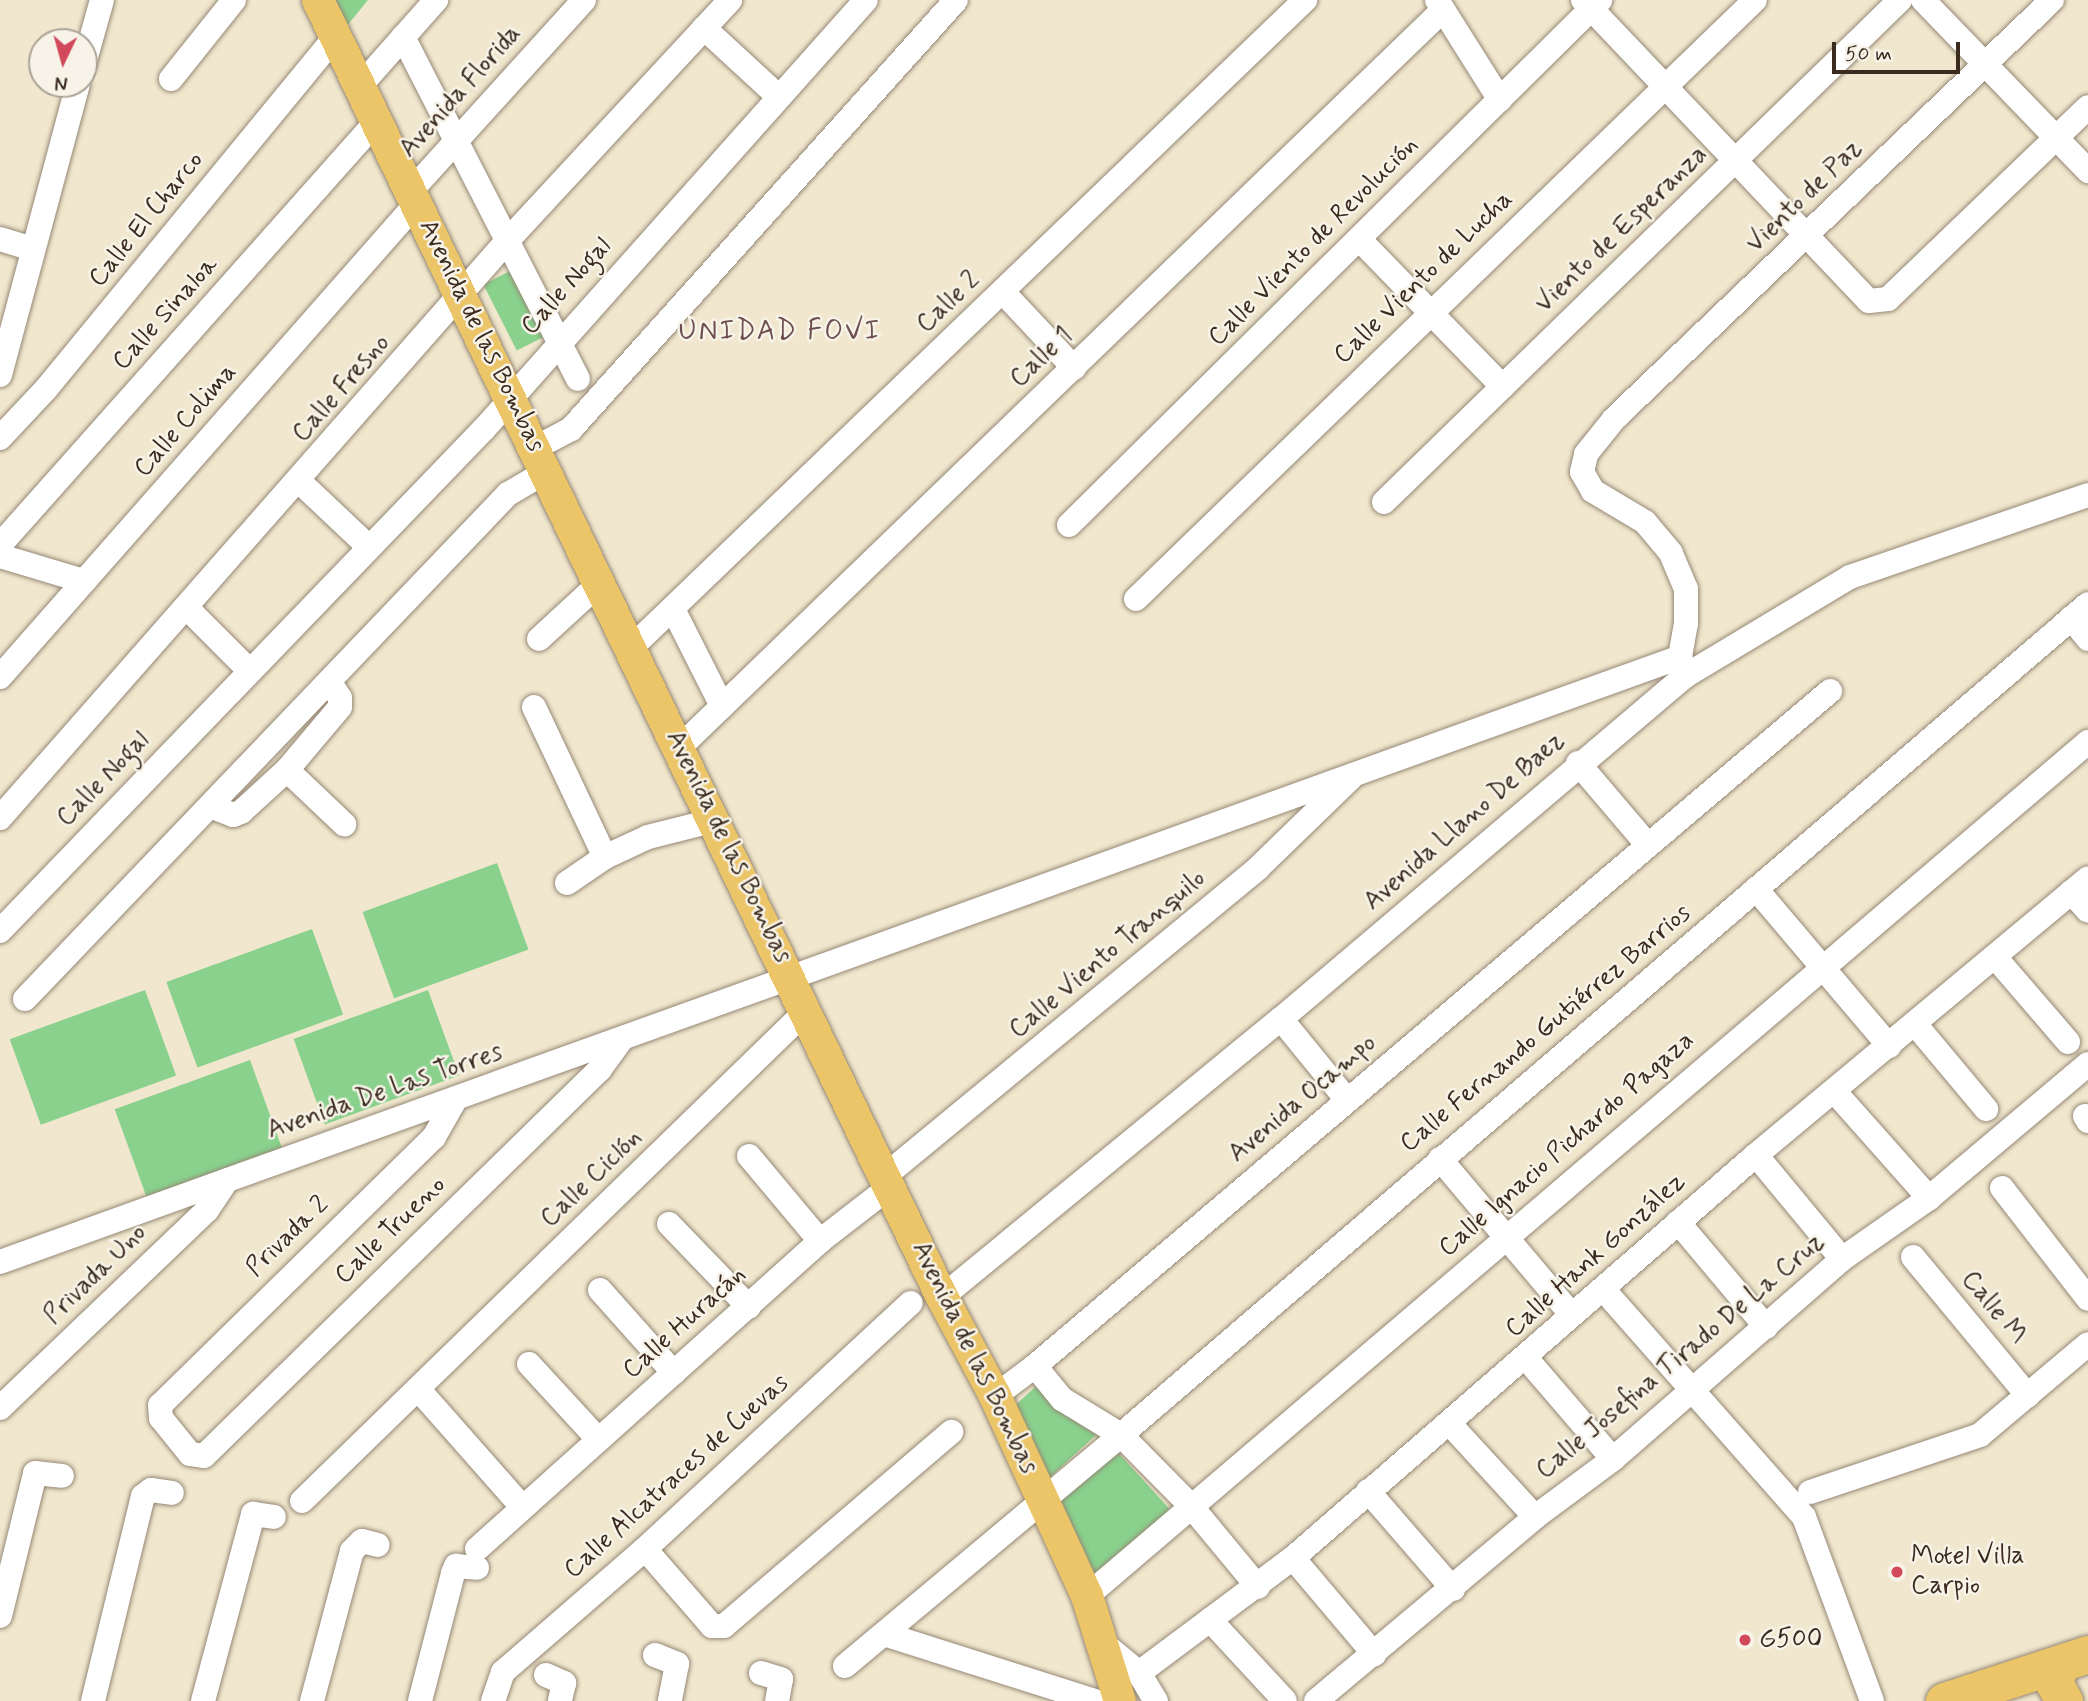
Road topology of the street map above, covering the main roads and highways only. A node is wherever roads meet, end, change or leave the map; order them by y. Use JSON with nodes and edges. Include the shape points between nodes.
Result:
{"nodes":[{"id":1,"x":318,"y":0,"type":"edge"},
{"id":2,"x":2075,"y":1658,"type":"edge"},
{"id":3,"x":2031,"y":1689,"type":"edge"},
{"id":4,"x":1120,"y":1701,"type":"edge"},
{"id":5,"x":1944,"y":1701,"type":"edge"},
{"id":6,"x":2064,"y":1701,"type":"edge"}],
"edges":[{"from":1,"to":4,"type":"main road","name":"Avenida de las Bombas","via":[[942,1297],[995,1396],[1087,1596]]},
{"from":2,"to":3,"type":"highway"},
{"from":2,"to":6,"type":"highway","via":[[2053,1681]]},
{"from":3,"to":5,"type":"highway"}]}
